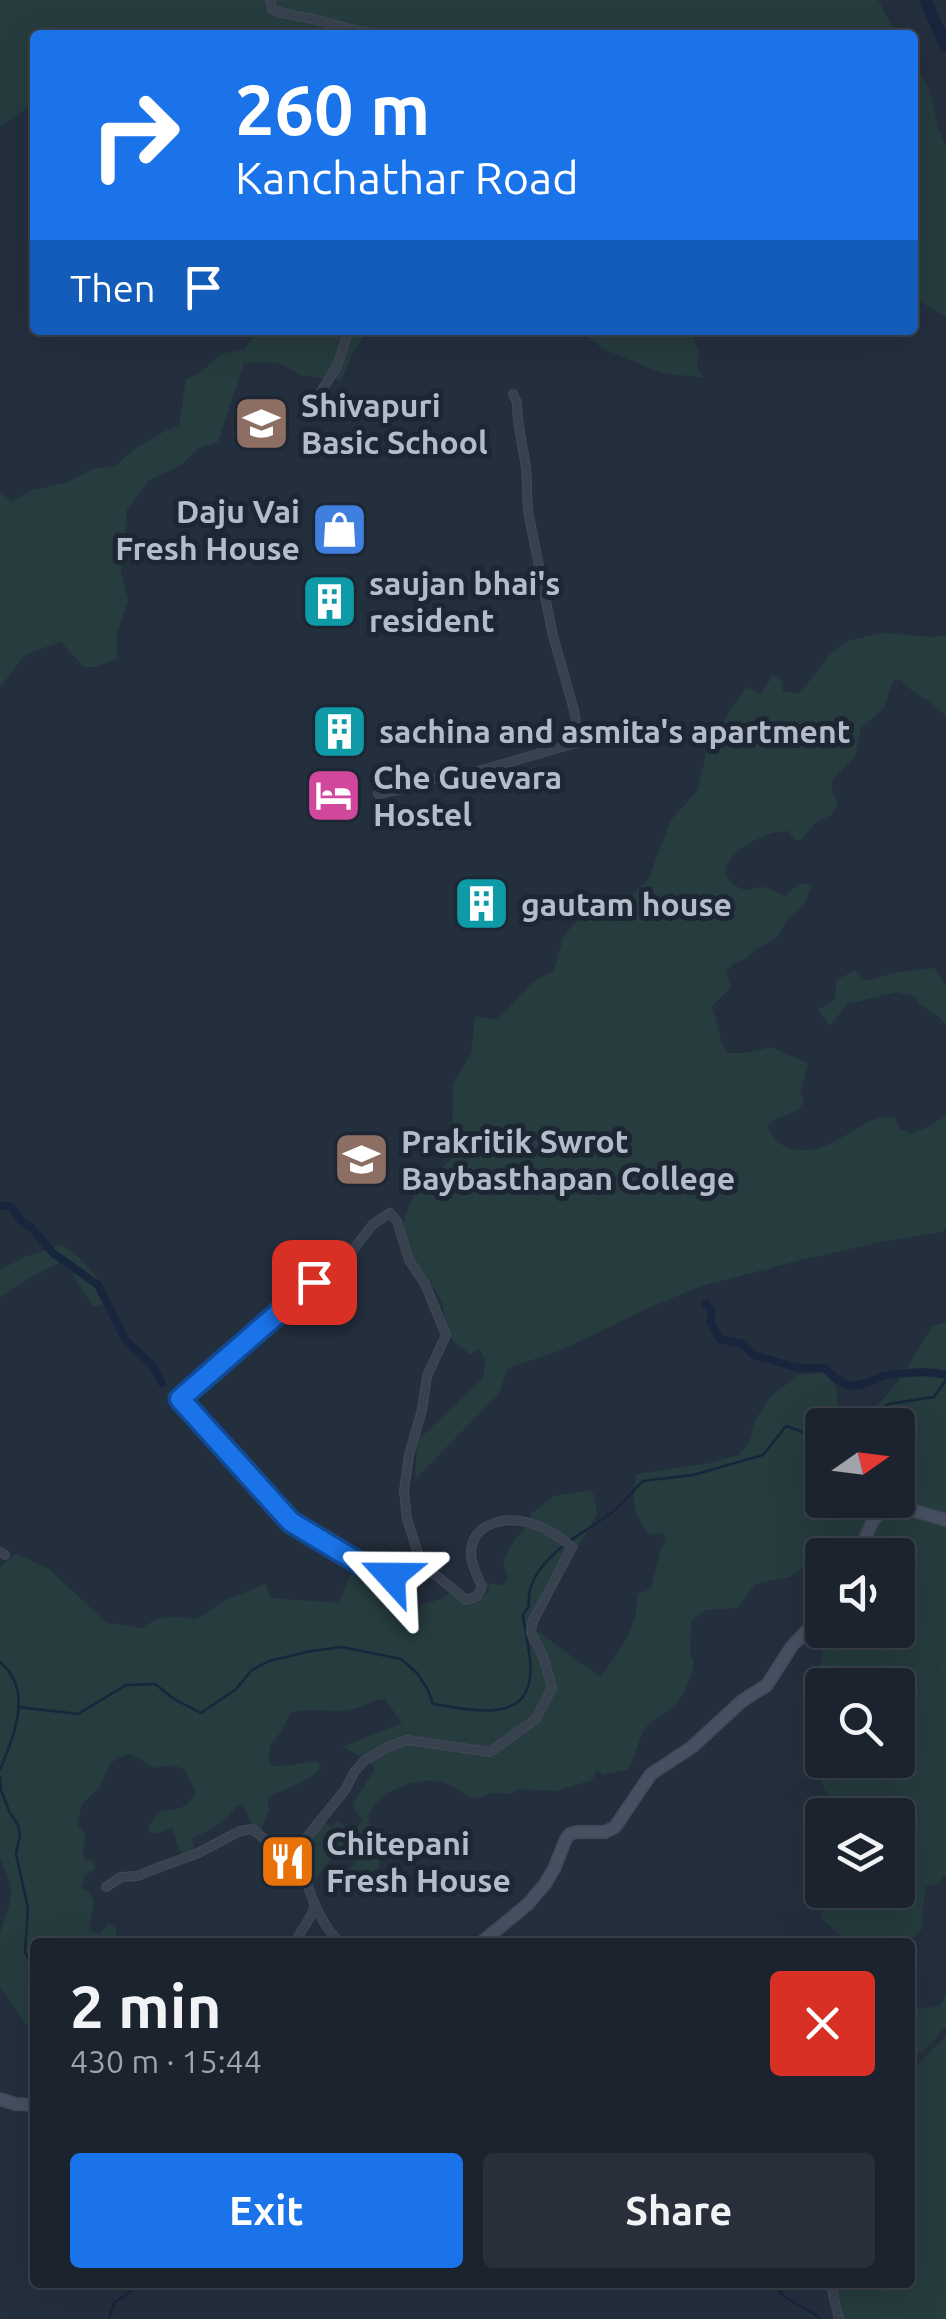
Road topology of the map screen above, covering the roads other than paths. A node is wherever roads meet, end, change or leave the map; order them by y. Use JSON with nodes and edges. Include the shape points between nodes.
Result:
{"nodes":[{"id":1,"x":270,"y":0,"type":"edge"},
{"id":2,"x":354,"y":30,"type":"edge"},
{"id":3,"x":347,"y":335,"type":"edge"},
{"id":4,"x":513,"y":394,"type":"dead end"},
{"id":5,"x":319,"y":395,"type":"dead end"},
{"id":6,"x":378,"y":794,"type":"dead end"},
{"id":7,"x":946,"y":1520,"type":"edge"},
{"id":8,"x":866,"y":1538,"type":"edge"},
{"id":9,"x":420,"y":1562,"type":"junction"},
{"id":10,"x":805,"y":1633,"type":"edge"},
{"id":11,"x":299,"y":1851,"type":"junction"},
{"id":12,"x":106,"y":1888,"type":"dead end"},
{"id":13,"x":314,"y":1902,"type":"junction"},
{"id":14,"x":297,"y":1938,"type":"edge"},
{"id":15,"x":335,"y":1938,"type":"edge"},
{"id":16,"x":487,"y":1938,"type":"edge"},
{"id":17,"x":0,"y":2099,"type":"edge"},
{"id":18,"x":30,"y":2105,"type":"edge"},
{"id":19,"x":831,"y":2288,"type":"edge"},
{"id":20,"x":839,"y":2319,"type":"edge"}],
"edges":[{"from":1,"to":2,"type":"street","via":[[278,13]]},
{"from":3,"to":5,"type":"street"},
{"from":4,"to":6,"type":"street","via":[[525,497],[578,742]]},
{"from":7,"to":8,"type":"main road","via":[[894,1505],[877,1514]]},
{"from":9,"to":9,"type":"street","via":[[404,1491],[427,1376],[446,1335],[390,1214],[180,1399],[296,1526],[379,1575]]},
{"from":9,"to":11,"type":"street","via":[[466,1600],[482,1586],[471,1554],[481,1528],[500,1520],[533,1523],[572,1547],[530,1634],[552,1688],[536,1719],[490,1752],[407,1740],[375,1753]]},
{"from":10,"to":16,"type":"main road","via":[[767,1685],[651,1774],[614,1827],[570,1834],[546,1884]]},
{"from":11,"to":12,"type":"street","via":[[266,1842],[252,1829],[240,1831]]},
{"from":11,"to":13,"type":"street"},
{"from":13,"to":14,"type":"street"},
{"from":13,"to":15,"type":"street"},
{"from":17,"to":18,"type":"main road"},
{"from":19,"to":20,"type":"street"}]}
